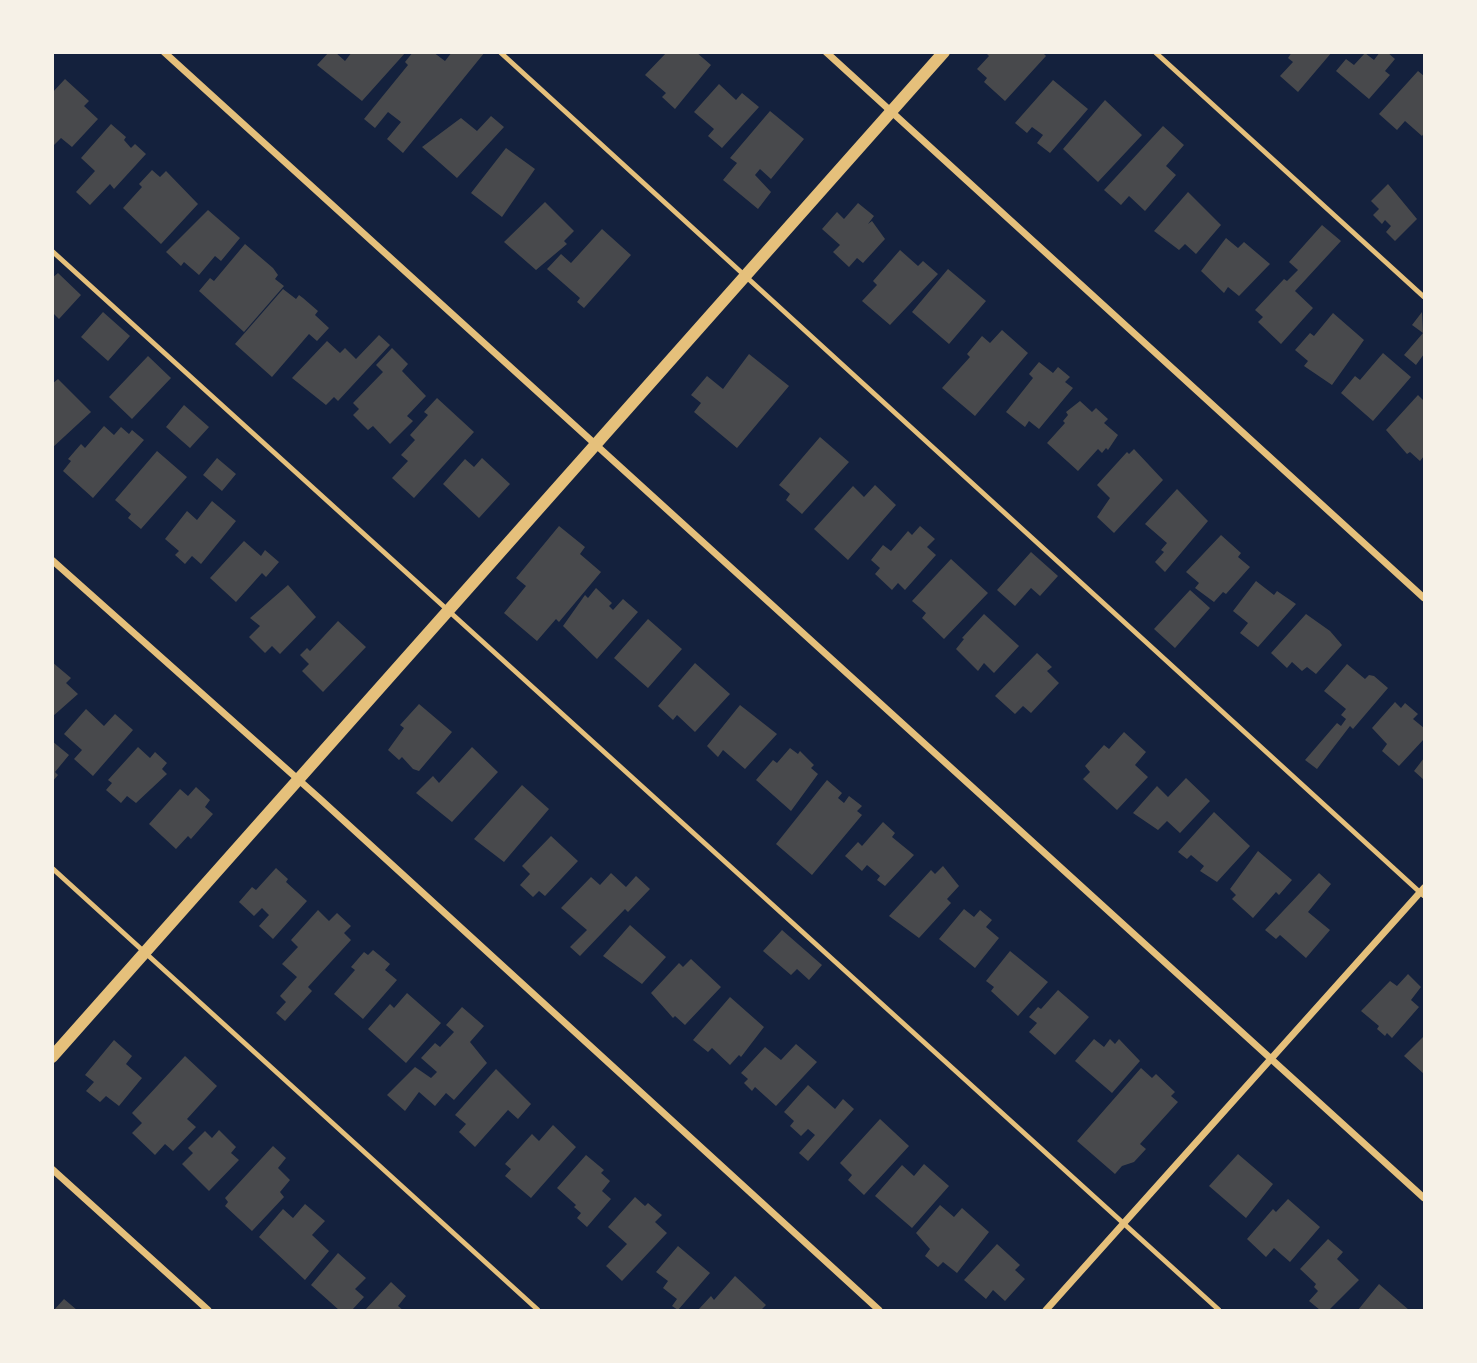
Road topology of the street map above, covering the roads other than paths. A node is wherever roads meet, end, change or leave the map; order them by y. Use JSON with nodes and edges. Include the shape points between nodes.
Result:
{"nodes":[{"id":1,"x":164,"y":52,"type":"edge"},
{"id":2,"x":500,"y":52,"type":"edge"},
{"id":3,"x":826,"y":52,"type":"edge"},
{"id":4,"x":944,"y":52,"type":"edge"},
{"id":5,"x":1155,"y":52,"type":"edge"},
{"id":6,"x":892,"y":113,"type":"junction"},
{"id":7,"x":52,"y":251,"type":"edge"},
{"id":8,"x":746,"y":276,"type":"junction"},
{"id":9,"x":1424,"y":297,"type":"edge"},
{"id":10,"x":596,"y":445,"type":"junction"},
{"id":11,"x":52,"y":560,"type":"edge"},
{"id":12,"x":1424,"y":598,"type":"edge"},
{"id":13,"x":449,"y":611,"type":"junction"},
{"id":14,"x":299,"y":780,"type":"junction"},
{"id":15,"x":52,"y":868,"type":"edge"},
{"id":16,"x":1423,"y":892,"type":"edge"},
{"id":17,"x":146,"y":953,"type":"junction"},
{"id":18,"x":52,"y":1056,"type":"edge"},
{"id":19,"x":1272,"y":1060,"type":"junction"},
{"id":20,"x":52,"y":1169,"type":"edge"},
{"id":21,"x":1424,"y":1198,"type":"edge"},
{"id":22,"x":1124,"y":1225,"type":"junction"},
{"id":23,"x":208,"y":1311,"type":"edge"},
{"id":24,"x":538,"y":1311,"type":"edge"},
{"id":25,"x":879,"y":1311,"type":"edge"},
{"id":26,"x":1046,"y":1311,"type":"edge"},
{"id":27,"x":1219,"y":1311,"type":"edge"}],
"edges":[{"from":1,"to":10,"type":"street"},
{"from":2,"to":8,"type":"lane"},
{"from":3,"to":6,"type":"street"},
{"from":4,"to":6,"type":"street"},
{"from":5,"to":9,"type":"lane"},
{"from":6,"to":8,"type":"street"},
{"from":6,"to":12,"type":"street"},
{"from":7,"to":13,"type":"lane"},
{"from":8,"to":10,"type":"street"},
{"from":8,"to":16,"type":"lane"},
{"from":10,"to":13,"type":"street"},
{"from":10,"to":19,"type":"street"},
{"from":11,"to":14,"type":"street"},
{"from":13,"to":14,"type":"street"},
{"from":13,"to":22,"type":"lane"},
{"from":14,"to":17,"type":"street"},
{"from":14,"to":25,"type":"street"},
{"from":15,"to":17,"type":"lane"},
{"from":16,"to":19,"type":"street"},
{"from":17,"to":18,"type":"street"},
{"from":17,"to":24,"type":"lane"},
{"from":19,"to":21,"type":"street"},
{"from":19,"to":22,"type":"street"},
{"from":20,"to":23,"type":"street"},
{"from":22,"to":26,"type":"street"},
{"from":22,"to":27,"type":"lane"}]}
